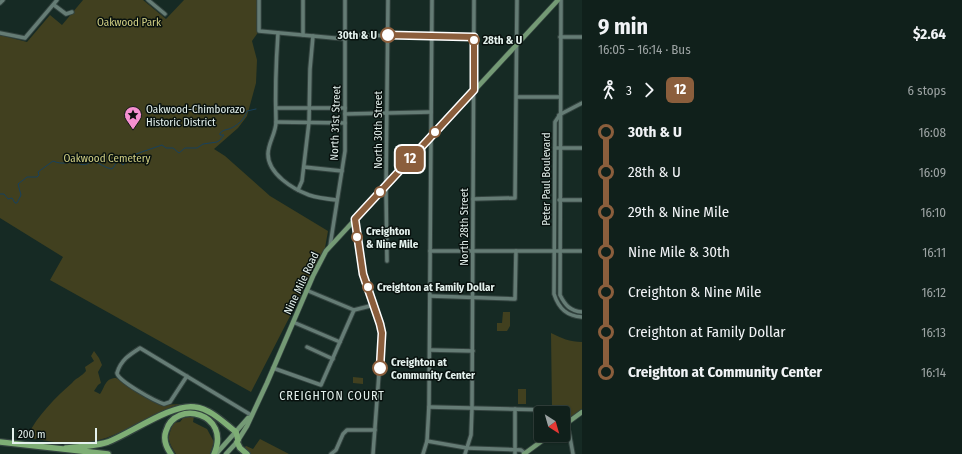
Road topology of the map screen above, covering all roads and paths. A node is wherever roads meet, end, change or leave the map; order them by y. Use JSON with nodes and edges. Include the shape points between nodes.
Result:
{"nodes":[{"id":1,"x":3,"y":0,"type":"edge"},
{"id":2,"x":58,"y":0,"type":"edge"},
{"id":3,"x":148,"y":0,"type":"edge"},
{"id":4,"x":156,"y":0,"type":"edge"},
{"id":5,"x":259,"y":0,"type":"edge"},
{"id":6,"x":303,"y":0,"type":"edge"},
{"id":7,"x":345,"y":0,"type":"edge"},
{"id":8,"x":388,"y":0,"type":"edge"},
{"id":9,"x":432,"y":0,"type":"edge"},
{"id":10,"x":474,"y":0,"type":"edge"},
{"id":11,"x":517,"y":0,"type":"edge"},
{"id":12,"x":559,"y":0,"type":"edge"},
{"id":13,"x":0,"y":3,"type":"edge"},
{"id":14,"x":153,"y":4,"type":"junction"},
{"id":15,"x":54,"y":5,"type":"junction"},
{"id":16,"x":72,"y":12,"type":"dead end"},
{"id":17,"x":165,"y":14,"type":"dead end"},
{"id":18,"x":0,"y":33,"type":"edge"},
{"id":19,"x":278,"y":33,"type":"junction"},
{"id":20,"x":303,"y":35,"type":"junction"},
{"id":21,"x":388,"y":35,"type":"junction"},
{"id":22,"x":312,"y":36,"type":"junction"},
{"id":23,"x":432,"y":36,"type":"junction"},
{"id":24,"x":345,"y":37,"type":"junction"},
{"id":25,"x":474,"y":37,"type":"junction"},
{"id":26,"x":560,"y":37,"type":"junction"},
{"id":27,"x":582,"y":38,"type":"edge"},
{"id":28,"x":517,"y":43,"type":"junction"},
{"id":29,"x":474,"y":90,"type":"junction"},
{"id":30,"x":517,"y":97,"type":"junction"},
{"id":31,"x":560,"y":97,"type":"junction"},
{"id":32,"x":582,"y":103,"type":"edge"},
{"id":33,"x":276,"y":108,"type":"junction"},
{"id":34,"x":310,"y":108,"type":"junction"},
{"id":35,"x":345,"y":108,"type":"junction"},
{"id":36,"x":431,"y":112,"type":"junction"},
{"id":37,"x":387,"y":113,"type":"junction"},
{"id":38,"x":345,"y":114,"type":"junction"},
{"id":39,"x":559,"y":115,"type":"junction"},
{"id":40,"x":276,"y":122,"type":"junction"},
{"id":41,"x":309,"y":122,"type":"junction"},
{"id":42,"x":345,"y":123,"type":"junction"},
{"id":43,"x":430,"y":137,"type":"junction"},
{"id":44,"x":555,"y":148,"type":"junction"},
{"id":45,"x":561,"y":148,"type":"junction"},
{"id":46,"x":582,"y":148,"type":"edge"},
{"id":47,"x":304,"y":167,"type":"junction"},
{"id":48,"x":342,"y":171,"type":"junction"},
{"id":49,"x":386,"y":185,"type":"junction"},
{"id":50,"x":298,"y":190,"type":"junction"},
{"id":51,"x":472,"y":199,"type":"junction"},
{"id":52,"x":336,"y":200,"type":"junction"},
{"id":53,"x":555,"y":200,"type":"junction"},
{"id":54,"x":560,"y":200,"type":"junction"},
{"id":55,"x":582,"y":200,"type":"edge"},
{"id":56,"x":355,"y":219,"type":"junction"},
{"id":57,"x":330,"y":246,"type":"junction"},
{"id":58,"x":474,"y":250,"type":"junction"},
{"id":59,"x":430,"y":251,"type":"junction"},
{"id":60,"x":516,"y":251,"type":"junction"},
{"id":61,"x":555,"y":251,"type":"junction"},
{"id":62,"x":560,"y":251,"type":"junction"},
{"id":63,"x":582,"y":251,"type":"edge"},
{"id":64,"x":387,"y":261,"type":"dead end"},
{"id":65,"x":306,"y":290,"type":"junction"},
{"id":66,"x":430,"y":296,"type":"junction"},
{"id":67,"x":473,"y":298,"type":"junction"},
{"id":68,"x":374,"y":304,"type":"junction"},
{"id":69,"x":354,"y":310,"type":"junction"},
{"id":70,"x":582,"y":312,"type":"edge"},
{"id":71,"x":582,"y":317,"type":"edge"},
{"id":72,"x":293,"y":322,"type":"junction"},
{"id":73,"x":340,"y":342,"type":"junction"},
{"id":74,"x":307,"y":347,"type":"dead end"},
{"id":75,"x":430,"y":350,"type":"junction"},
{"id":76,"x":473,"y":351,"type":"junction"},
{"id":77,"x":333,"y":357,"type":"junction"},
{"id":78,"x":273,"y":368,"type":"junction"},
{"id":79,"x":187,"y":376,"type":"junction"},
{"id":80,"x":429,"y":407,"type":"junction"},
{"id":81,"x":472,"y":408,"type":"junction"},
{"id":82,"x":515,"y":409,"type":"junction"},
{"id":83,"x":534,"y":410,"type":"edge"},
{"id":84,"x":582,"y":412,"type":"edge"},
{"id":85,"x":251,"y":415,"type":"junction"},
{"id":86,"x":570,"y":419,"type":"edge"},
{"id":87,"x":375,"y":430,"type":"junction"},
{"id":88,"x":236,"y":432,"type":"junction"},
{"id":89,"x":570,"y":438,"type":"edge"},
{"id":90,"x":237,"y":441,"type":"junction"},
{"id":91,"x":427,"y":441,"type":"junction"},
{"id":92,"x":0,"y":442,"type":"edge"},
{"id":93,"x":541,"y":442,"type":"edge"},
{"id":94,"x":66,"y":448,"type":"junction"},
{"id":95,"x":467,"y":448,"type":"junction"},
{"id":96,"x":336,"y":450,"type":"junction"},
{"id":97,"x":515,"y":452,"type":"edge"},
{"id":98,"x":108,"y":454,"type":"edge"},
{"id":99,"x":171,"y":454,"type":"edge"},
{"id":100,"x":215,"y":454,"type":"edge"},
{"id":101,"x":226,"y":454,"type":"edge"},
{"id":102,"x":246,"y":454,"type":"edge"},
{"id":103,"x":331,"y":454,"type":"edge"},
{"id":104,"x":339,"y":454,"type":"edge"},
{"id":105,"x":373,"y":454,"type":"edge"},
{"id":106,"x":423,"y":454,"type":"edge"},
{"id":107,"x":465,"y":454,"type":"edge"},
{"id":108,"x":525,"y":454,"type":"edge"},
{"id":109,"x":573,"y":454,"type":"edge"}],
"edges":[{"from":1,"to":13,"type":"street"},
{"from":2,"to":15,"type":"street"},
{"from":3,"to":14,"type":"street"},
{"from":4,"to":14,"type":"street"},
{"from":5,"to":19,"type":"street","via":[[259,31]]},
{"from":6,"to":20,"type":"street"},
{"from":7,"to":24,"type":"street","name":"North 31st Street"},
{"from":8,"to":21,"type":"street","name":"North 30th Street"},
{"from":9,"to":23,"type":"street"},
{"from":10,"to":25,"type":"street","name":"North 28th Street"},
{"from":11,"to":28,"type":"street"},
{"from":12,"to":26,"type":"street"},
{"from":12,"to":28,"type":"main road","name":"Nine Mile Road"},
{"from":14,"to":17,"type":"street"},
{"from":15,"to":16,"type":"street","via":[[66,14]]},
{"from":15,"to":18,"type":"street","via":[[25,38]]},
{"from":19,"to":20,"type":"street"},
{"from":19,"to":33,"type":"street"},
{"from":20,"to":22,"type":"street"},
{"from":21,"to":23,"type":"street"},
{"from":21,"to":24,"type":"street"},
{"from":21,"to":37,"type":"street","name":"North 30th Street"},
{"from":22,"to":24,"type":"street"},
{"from":22,"to":34,"type":"street"},
{"from":23,"to":25,"type":"street"},
{"from":23,"to":36,"type":"street"},
{"from":24,"to":35,"type":"street","name":"North 31st Street"},
{"from":25,"to":29,"type":"street","name":"North 28th Street"},
{"from":26,"to":27,"type":"street"},
{"from":26,"to":31,"type":"street"},
{"from":28,"to":29,"type":"main road","name":"Nine Mile Road"},
{"from":28,"to":30,"type":"street"},
{"from":29,"to":43,"type":"main road","name":"Nine Mile Road"},
{"from":29,"to":51,"type":"street","name":"North 28th Street"},
{"from":30,"to":31,"type":"street"},
{"from":30,"to":51,"type":"street","via":[[515,198]]},
{"from":31,"to":39,"type":"street"},
{"from":32,"to":39,"type":"street"},
{"from":33,"to":34,"type":"street"},
{"from":33,"to":40,"type":"street"},
{"from":34,"to":35,"type":"street"},
{"from":34,"to":41,"type":"street"},
{"from":35,"to":38,"type":"street","name":"North 31st Street"},
{"from":36,"to":37,"type":"street"},
{"from":36,"to":43,"type":"street"},
{"from":37,"to":38,"type":"street"},
{"from":37,"to":49,"type":"street","name":"North 30th Street"},
{"from":38,"to":42,"type":"street","name":"North 31st Street"},
{"from":39,"to":44,"type":"street","name":"Peter Paul Boulevard","via":[[555,122]]},
{"from":39,"to":45,"type":"street","name":"Peter Paul Boulevard"},
{"from":40,"to":41,"type":"street"},
{"from":40,"to":50,"type":"street","via":[[268,152],[270,164],[283,180]]},
{"from":41,"to":42,"type":"street"},
{"from":41,"to":47,"type":"street"},
{"from":42,"to":48,"type":"street","name":"North 31st Street"},
{"from":43,"to":49,"type":"main road","name":"Nine Mile Road"},
{"from":43,"to":59,"type":"street"},
{"from":44,"to":45,"type":"street"},
{"from":44,"to":53,"type":"street","name":"Peter Paul Boulevard"},
{"from":45,"to":46,"type":"street"},
{"from":45,"to":54,"type":"street","name":"Peter Paul Boulevard"},
{"from":47,"to":48,"type":"street"},
{"from":47,"to":50,"type":"street","via":[[302,183]]},
{"from":48,"to":52,"type":"street","name":"North 31st Street"},
{"from":49,"to":56,"type":"main road","name":"Nine Mile Road"},
{"from":49,"to":64,"type":"street","name":"North 30th Street"},
{"from":50,"to":52,"type":"street"},
{"from":51,"to":58,"type":"street","name":"North 28th Street"},
{"from":52,"to":57,"type":"street","name":"North 31st Street"},
{"from":53,"to":54,"type":"street"},
{"from":53,"to":61,"type":"street","name":"Peter Paul Boulevard"},
{"from":54,"to":55,"type":"street"},
{"from":54,"to":62,"type":"street","name":"Peter Paul Boulevard"},
{"from":56,"to":57,"type":"main road","name":"Nine Mile Road"},
{"from":56,"to":68,"type":"street","via":[[363,274]]},
{"from":57,"to":65,"type":"main road","name":"Nine Mile Road"},
{"from":58,"to":59,"type":"street"},
{"from":58,"to":60,"type":"street"},
{"from":58,"to":67,"type":"street","name":"North 28th Street"},
{"from":59,"to":66,"type":"street"},
{"from":60,"to":61,"type":"street"},
{"from":60,"to":67,"type":"street","via":[[515,298]]},
{"from":61,"to":62,"type":"street"},
{"from":61,"to":71,"type":"street","name":"Peter Paul Boulevard","via":[[554,294],[557,302],[567,314]]},
{"from":62,"to":63,"type":"street"},
{"from":62,"to":70,"type":"street","name":"Peter Paul Boulevard","via":[[560,296],[568,308]]},
{"from":65,"to":69,"type":"street"},
{"from":65,"to":72,"type":"main road","name":"Nine Mile Road"},
{"from":66,"to":67,"type":"street"},
{"from":66,"to":75,"type":"street"},
{"from":67,"to":76,"type":"street","name":"North 28th Street"},
{"from":68,"to":69,"type":"street"},
{"from":68,"to":87,"type":"street","via":[[382,333]]},
{"from":69,"to":73,"type":"street"},
{"from":72,"to":73,"type":"street"},
{"from":72,"to":78,"type":"main road","name":"Nine Mile Road"},
{"from":73,"to":77,"type":"street"},
{"from":74,"to":77,"type":"street"},
{"from":75,"to":76,"type":"street"},
{"from":75,"to":80,"type":"street"},
{"from":76,"to":81,"type":"street","name":"North 28th Street"},
{"from":77,"to":78,"type":"street","via":[[321,385]]},
{"from":78,"to":85,"type":"main road","name":"Nine Mile Road"},
{"from":79,"to":79,"type":"street","via":[[169,403],[164,404],[117,373],[123,360],[140,348]]},
{"from":79,"to":85,"type":"street"},
{"from":80,"to":81,"type":"street"},
{"from":80,"to":91,"type":"street"},
{"from":81,"to":82,"type":"street"},
{"from":81,"to":95,"type":"street","name":"North 28th Street","via":[[471,435]]},
{"from":82,"to":83,"type":"street"},
{"from":82,"to":97,"type":"street"},
{"from":84,"to":86,"type":"main road"},
{"from":85,"to":88,"type":"main road","name":"Nine Mile Road"},
{"from":85,"to":90,"type":"main road","name":"Nine Mile Road"},
{"from":87,"to":96,"type":"street","via":[[347,430]]},
{"from":87,"to":105,"type":"street"},
{"from":88,"to":90,"type":"highway"},
{"from":88,"to":94,"type":"highway","via":[[202,408],[190,406],[108,442]]},
{"from":88,"to":100,"type":"main road","name":"Nine Mile Road"},
{"from":89,"to":109,"type":"street"},
{"from":90,"to":101,"type":"main road","name":"Nine Mile Road"},
{"from":90,"to":102,"type":"highway"},
{"from":91,"to":95,"type":"street"},
{"from":91,"to":106,"type":"street"},
{"from":92,"to":94,"type":"highway"},
{"from":93,"to":108,"type":"main road"},
{"from":94,"to":98,"type":"highway"},
{"from":95,"to":97,"type":"street"},
{"from":95,"to":107,"type":"street","name":"North 28th Street"},
{"from":96,"to":103,"type":"street"},
{"from":96,"to":104,"type":"street"},
{"from":97,"to":108,"type":"street","via":[[522,450]]},
{"from":99,"to":100,"type":"highway","via":[[166,447],[166,429],[176,417],[189,413],[203,416],[215,427],[218,434]]}]}
